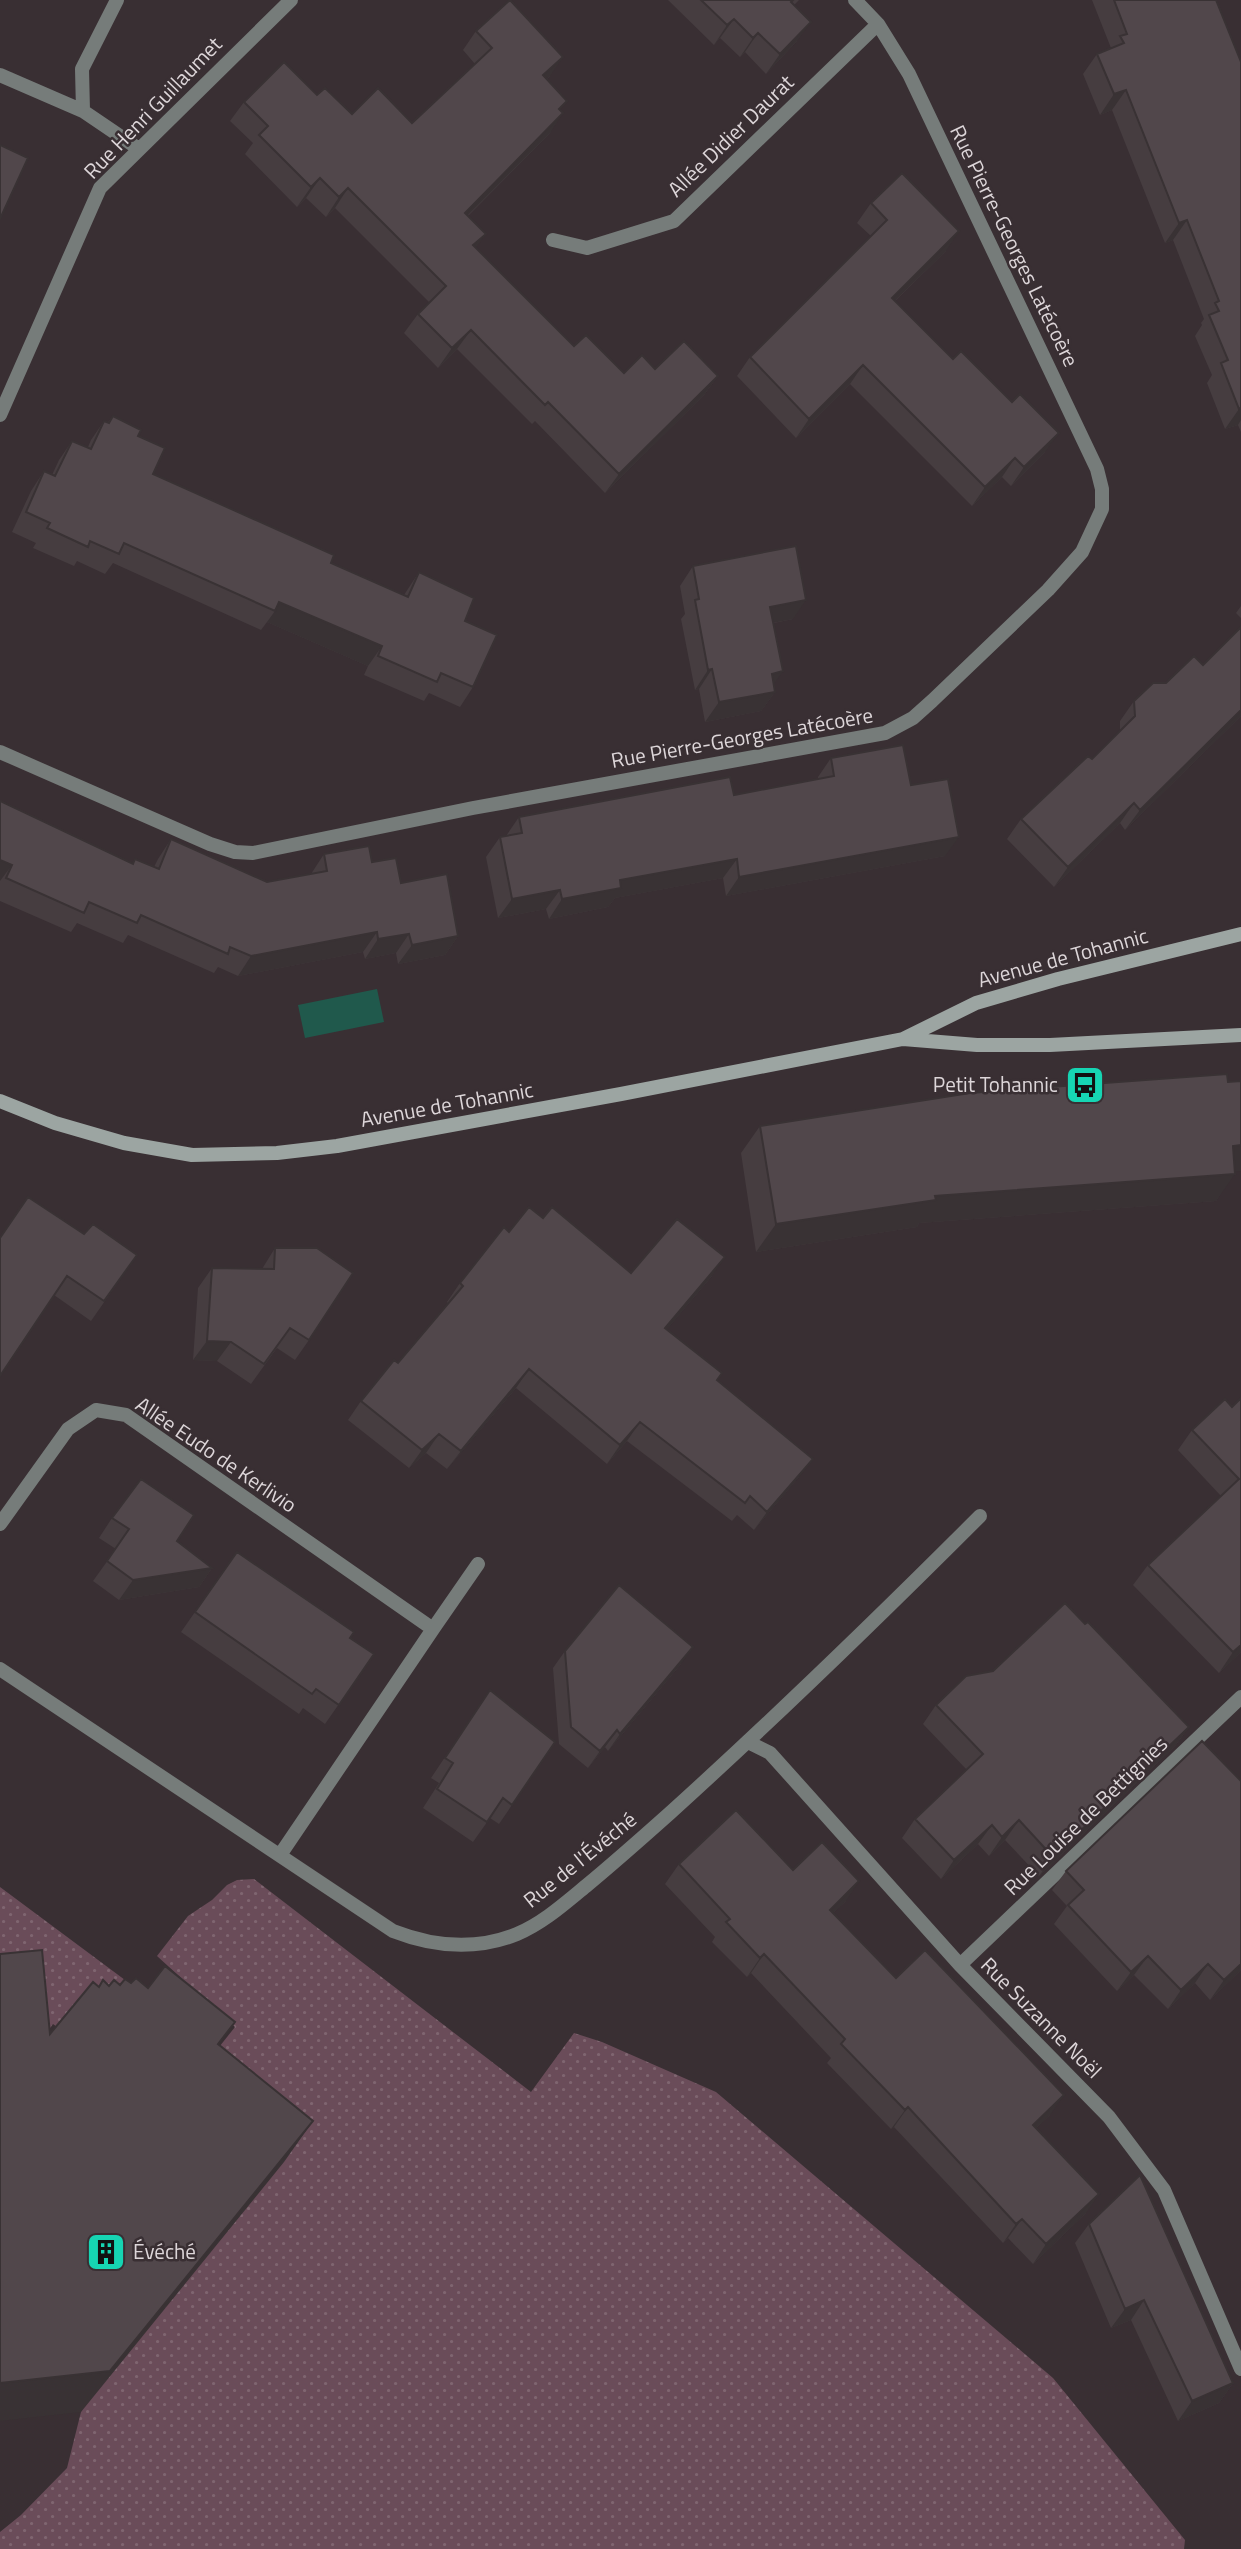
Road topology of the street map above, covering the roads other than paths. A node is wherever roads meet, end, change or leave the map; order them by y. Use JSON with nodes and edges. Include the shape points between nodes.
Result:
{"nodes":[{"id":1,"x":117,"y":0,"type":"edge"},
{"id":2,"x":291,"y":0,"type":"edge"},
{"id":3,"x":855,"y":0,"type":"edge"},
{"id":4,"x":878,"y":24,"type":"junction"},
{"id":5,"x":0,"y":75,"type":"edge"},
{"id":6,"x":83,"y":111,"type":"junction"},
{"id":7,"x":139,"y":149,"type":"junction"},
{"id":8,"x":554,"y":240,"type":"dead end"},
{"id":9,"x":0,"y":415,"type":"edge"},
{"id":10,"x":0,"y":752,"type":"edge"},
{"id":11,"x":1241,"y":934,"type":"edge"},
{"id":12,"x":1241,"y":1035,"type":"edge"},
{"id":13,"x":902,"y":1039,"type":"junction"},
{"id":14,"x":0,"y":1101,"type":"edge"},
{"id":15,"x":980,"y":1516,"type":"dead end"},
{"id":16,"x":0,"y":1524,"type":"edge"},
{"id":17,"x":478,"y":1564,"type":"dead end"},
{"id":18,"x":433,"y":1629,"type":"junction"},
{"id":19,"x":0,"y":1669,"type":"edge"},
{"id":20,"x":1241,"y":1697,"type":"edge"},
{"id":21,"x":748,"y":1742,"type":"junction"},
{"id":22,"x":280,"y":1856,"type":"junction"},
{"id":23,"x":960,"y":1965,"type":"junction"},
{"id":24,"x":1241,"y":2369,"type":"edge"}],
"edges":[{"from":1,"to":6,"type":"street","via":[[82,69]]},
{"from":2,"to":7,"type":"street","name":"Rue Henri Guillaumet"},
{"from":3,"to":4,"type":"street","name":"Rue Pierre-Georges Latécoère"},
{"from":4,"to":8,"type":"street","name":"Allée Didier Daurat","via":[[674,221],[587,248]]},
{"from":4,"to":10,"type":"street","name":"Rue Pierre-Georges Latécoère","via":[[915,86],[1097,469],[1102,489],[1102,509],[1082,552],[914,718],[885,733],[253,853],[211,844]]},
{"from":5,"to":6,"type":"street"},
{"from":6,"to":7,"type":"street"},
{"from":7,"to":9,"type":"street","name":"Rue Henri Guillaumet","via":[[100,188]]},
{"from":11,"to":13,"type":"street","name":"Avenue de Tohannic","via":[[976,1003]]},
{"from":12,"to":13,"type":"street","name":"Avenue de Tohannic","via":[[1050,1045]]},
{"from":13,"to":14,"type":"street","name":"Avenue de Tohannic","via":[[337,1146],[277,1153],[192,1155],[124,1143]]},
{"from":15,"to":21,"type":"street","name":"Rue de l'Évéché"},
{"from":16,"to":18,"type":"street","name":"Allée Eudo de Kerlivio","via":[[68,1429],[96,1410],[126,1415]]},
{"from":17,"to":18,"type":"street"},
{"from":18,"to":22,"type":"street"},
{"from":19,"to":22,"type":"street","name":"Rue de l'Évéché"},
{"from":20,"to":23,"type":"street","name":"Rue Louise de Bettignies"},
{"from":21,"to":22,"type":"street","name":"Rue de l'Évéché","via":[[547,1918],[516,1935],[484,1943],[453,1947],[393,1931]]},
{"from":21,"to":23,"type":"street","name":"Rue Suzanne Noël","via":[[770,1752]]},
{"from":23,"to":24,"type":"street","name":"Rue Suzanne Noël","via":[[1109,2117],[1164,2190]]}]}
